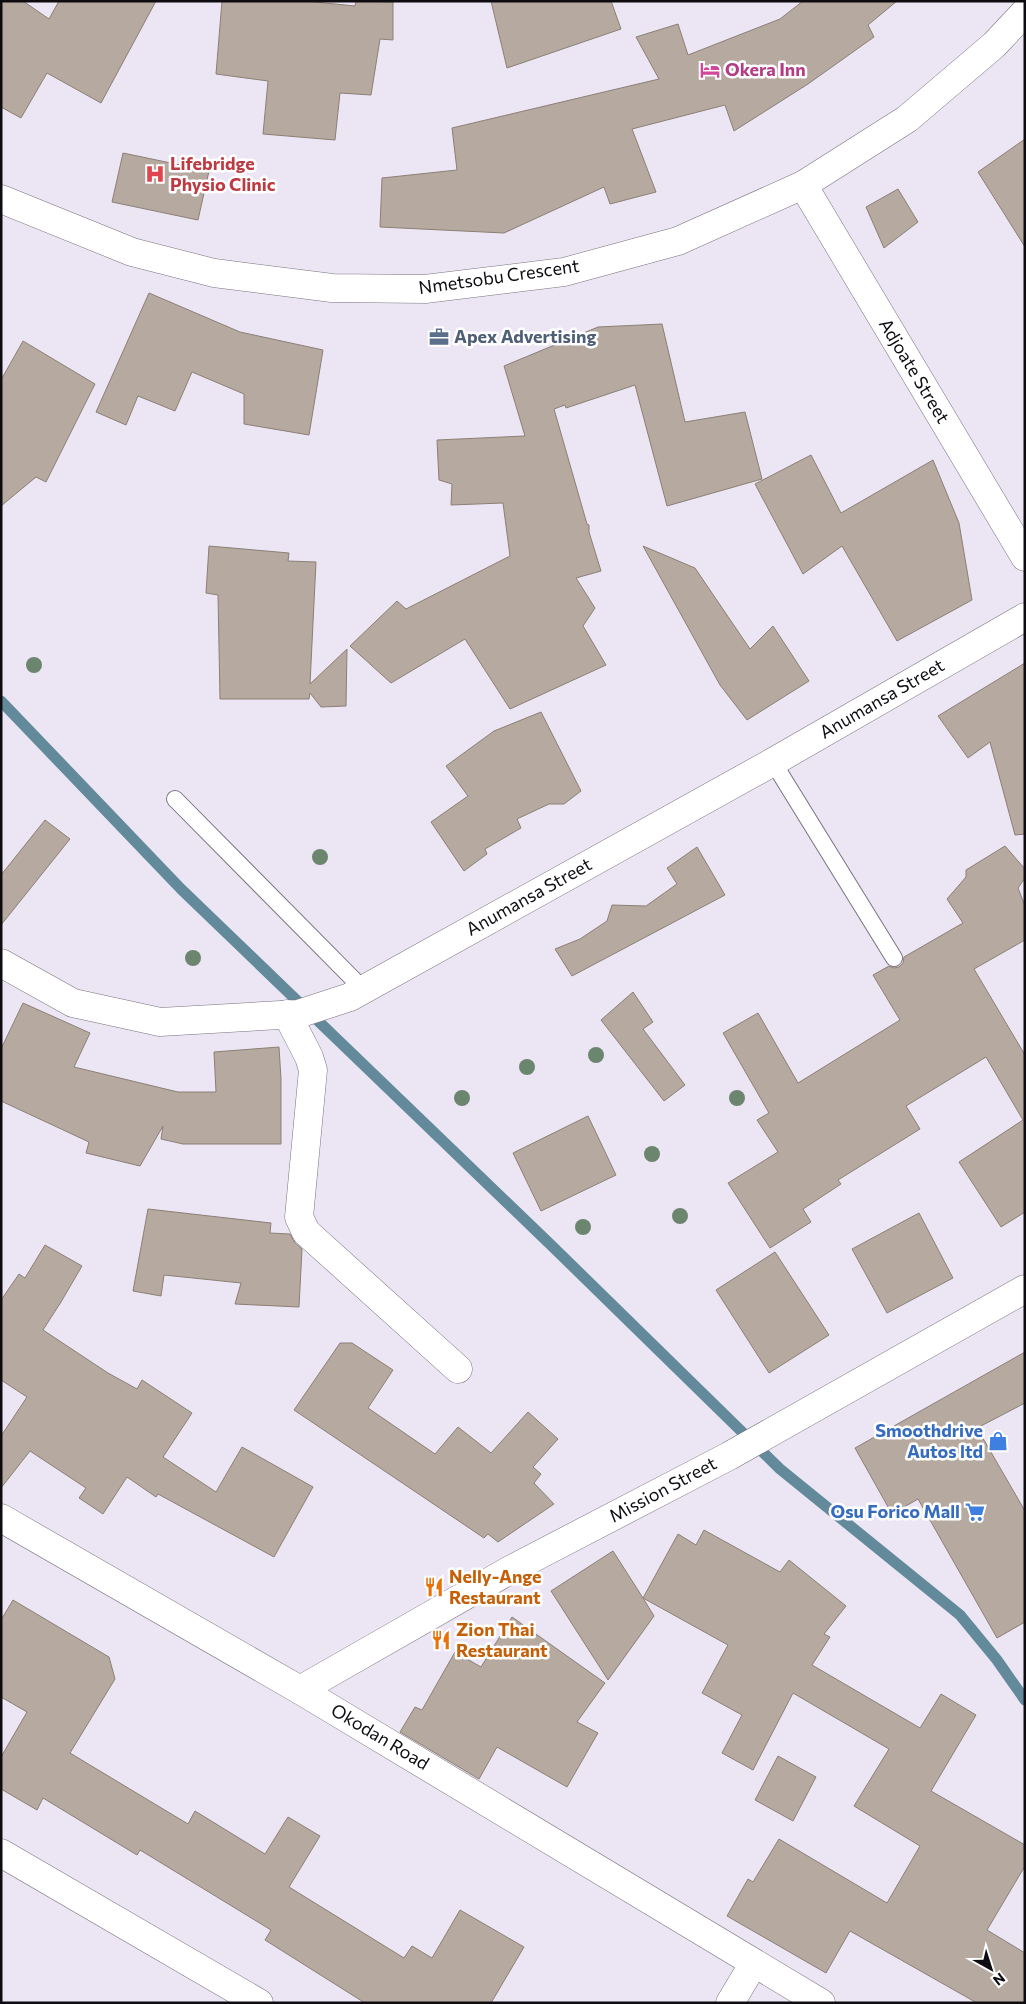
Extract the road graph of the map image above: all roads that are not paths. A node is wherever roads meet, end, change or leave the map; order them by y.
1 (1025, 12) edge
2 (803, 185) junction
3 (1, 199) edge
4 (1025, 557) edge
5 (1025, 617) edge
6 (773, 762) junction
7 (176, 799) dead end
8 (894, 958) dead end
9 (1, 962) edge
10 (356, 993) junction
11 (293, 1014) junction
12 (1025, 1289) edge
13 (458, 1369) dead end
14 (1, 1518) edge
15 (300, 1690) junction
16 (1, 1853) edge
17 (754, 1963) junction
18 (259, 2003) edge
19 (730, 2003) edge
20 (821, 2003) edge

1 - 2 street, Nmetsobu Crescent
2 - 3 street, Nmetsobu Crescent
2 - 4 street, Adjoate Street
5 - 6 street, Anumansa Street
6 - 8 lane
6 - 10 street, Anumansa Street
7 - 10 lane
9 - 11 street, Anumansa Street
10 - 11 street, Anumansa Street
11 - 13 street
12 - 15 street, Mission Street
14 - 15 street, Okodan Road
15 - 17 street, Okodan Road
16 - 18 street
17 - 19 street
17 - 20 street, Okodan Road

